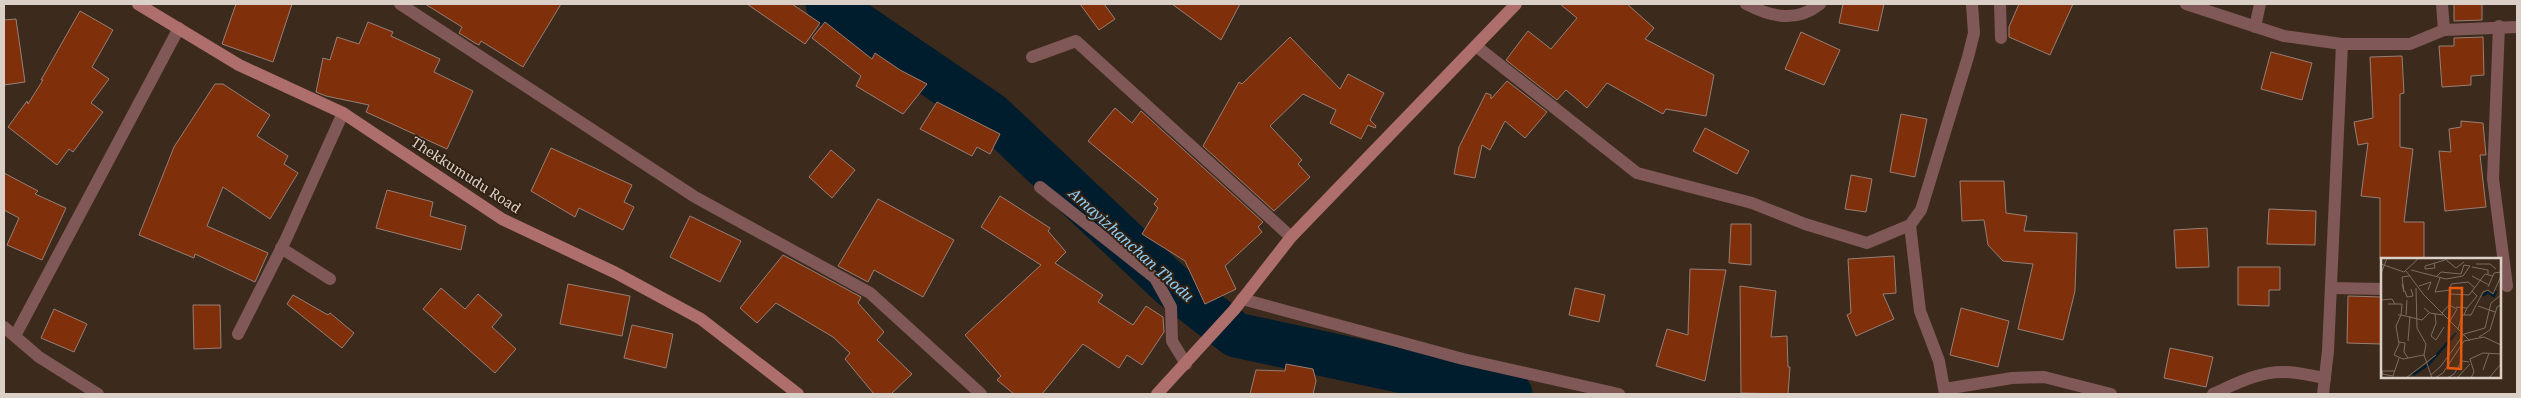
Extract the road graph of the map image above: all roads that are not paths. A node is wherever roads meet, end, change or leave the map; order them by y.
1 (138, 4) edge
2 (400, 4) edge
3 (1516, 4) edge
4 (1746, 4) edge
5 (1820, 4) edge
6 (1972, 4) edge
7 (2000, 4) edge
8 (2186, 4) edge
9 (2260, 4) edge
10 (2442, 4) edge
11 (2254, 26) junction
12 (2499, 26) junction
13 (2517, 27) edge
14 (179, 28) junction
15 (2444, 30) junction
16 (2001, 38) dead end
17 (2342, 44) junction
18 (1476, 46) junction
19 (1032, 57) dead end
20 (343, 113) junction
21 (1040, 188) dead end
22 (1910, 225) junction
23 (1291, 237) junction
24 (281, 248) junction
25 (330, 279) dead end
26 (2508, 286) edge
27 (2331, 288) junction
28 (2381, 289) edge
29 (1242, 299) junction
30 (4, 327) edge
31 (238, 334) dead end
32 (15, 336) junction
33 (1186, 364) junction
34 (2325, 378) junction
35 (1945, 391) edge
36 (98, 394) edge
37 (798, 394) edge
38 (981, 394) edge
39 (1157, 394) edge
40 (1620, 394) edge
41 (2111, 394) edge
42 (2213, 394) edge
43 (2323, 394) edge

1 - 14 main road, Thekkumudu Road
2 - 38 street
3 - 18 main road
4 - 5 street
6 - 22 street
7 - 16 street
8 - 11 street
9 - 11 street
10 - 15 street
11 - 17 street
12 - 13 street
12 - 15 street
12 - 26 street
14 - 20 main road, Thekkumudu Road
14 - 32 street
15 - 17 street
17 - 27 street
18 - 22 street
18 - 23 main road
19 - 23 street
20 - 24 street
20 - 37 main road, Thekkumudu Road
21 - 33 street
22 - 35 street
23 - 29 main road
24 - 25 street
24 - 31 street
27 - 28 street
27 - 34 street
29 - 33 main road
29 - 40 street
30 - 32 street
32 - 36 street
33 - 39 main road
34 - 42 street
34 - 43 street
35 - 41 street

